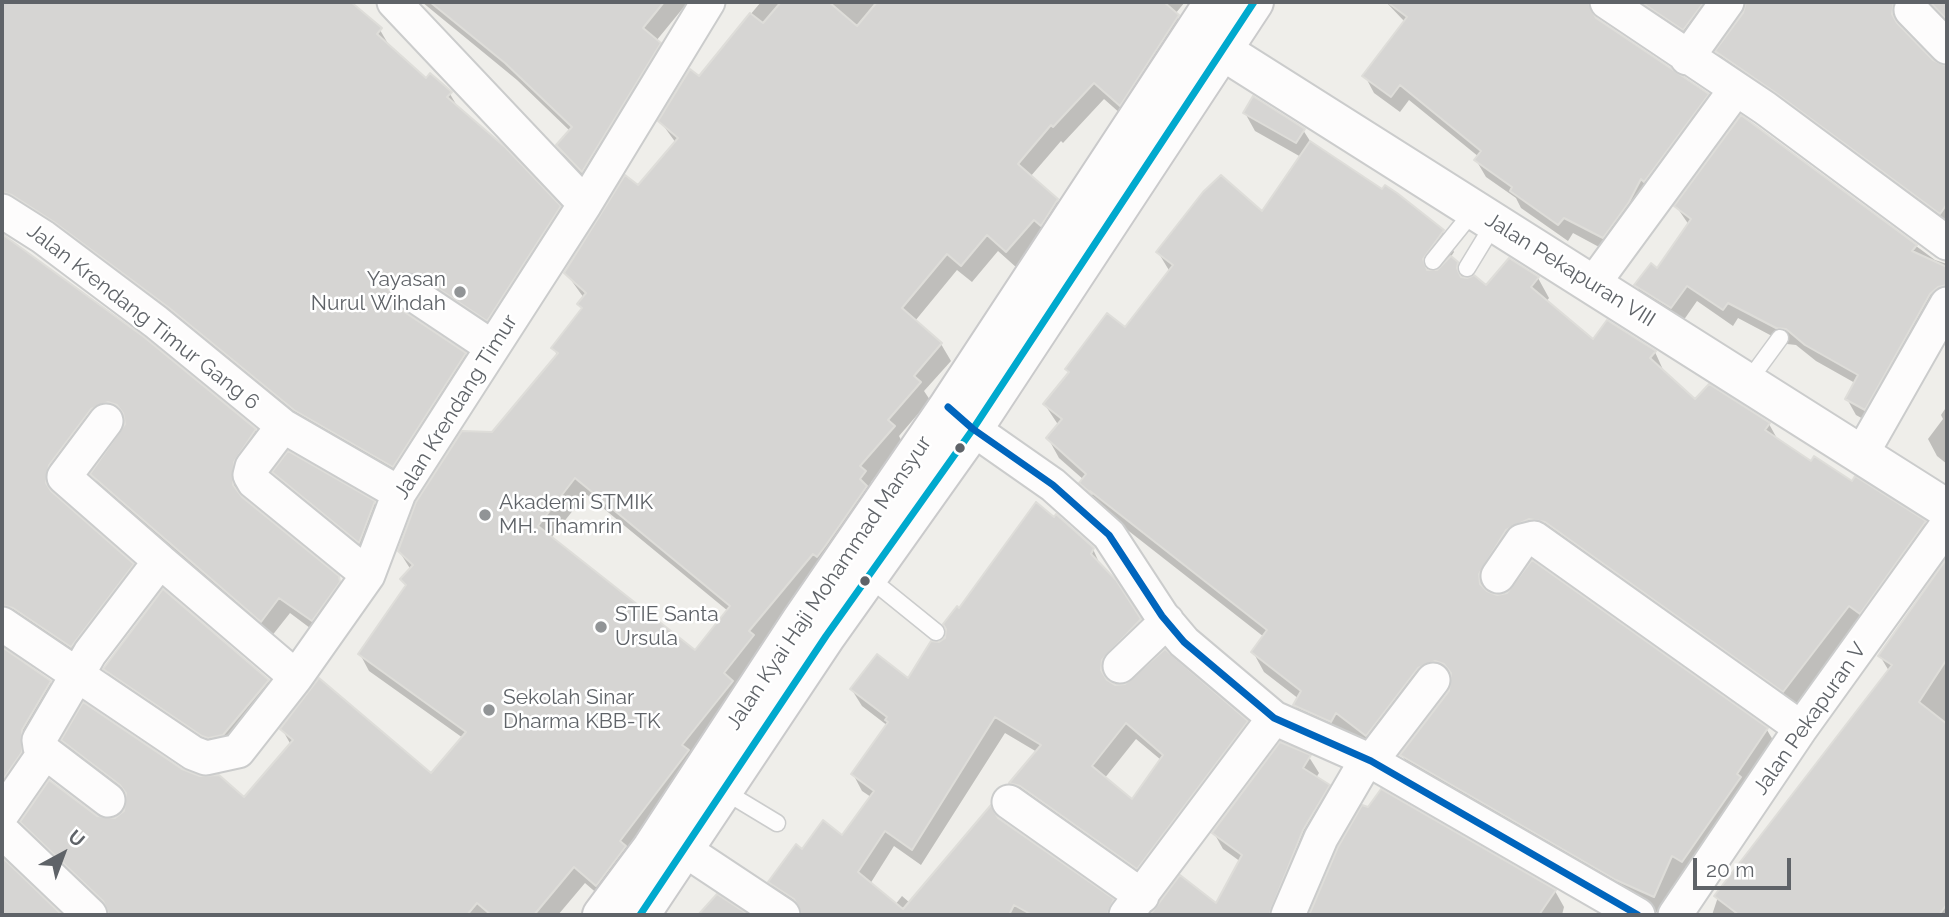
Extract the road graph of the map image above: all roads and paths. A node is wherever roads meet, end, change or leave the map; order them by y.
1 (394, 2) edge
2 (708, 2) edge
3 (1254, 2) edge
4 (1607, 2) edge
5 (1727, 2) edge
6 (1911, 10) dead end
7 (1209, 28) edge
8 (1947, 47) edge
9 (1687, 58) junction
10 (1736, 89) junction
11 (585, 204) junction
12 (2, 211) edge
13 (1485, 216) junction
14 (1944, 235) edge
15 (1433, 261) dead end
16 (1467, 268) dead end
17 (1593, 284) junction
18 (408, 291) dead end
19 (1947, 304) edge
20 (1780, 338) dead end
21 (492, 347) junction
22 (1747, 383) junction
23 (961, 418) junction
24 (106, 421) dead end
25 (283, 426) junction
26 (1861, 455) junction
27 (912, 489) junction
28 (399, 493) junction
29 (1947, 509) edge
30 (1947, 525) edge
31 (160, 561) junction
32 (368, 575) junction
33 (868, 576) junction
34 (1498, 576) dead end
35 (1167, 621) junction
36 (2, 624) edge
37 (936, 632) dead end
38 (1120, 666) dead end
39 (78, 677) junction
40 (296, 677) junction
41 (1433, 680) dead end
42 (1274, 718) junction
43 (1801, 728) junction
44 (45, 752) junction
45 (1369, 760) junction
46 (724, 791) junction
47 (108, 800) dead end
48 (1009, 802) dead end
49 (2, 814) edge
50 (777, 823) dead end
51 (2, 831) edge
52 (685, 850) junction
53 (1134, 906) edge
54 (1679, 914) edge
55 (90, 915) edge
56 (602, 915) edge
57 (640, 915) edge
58 (783, 915) edge
59 (1288, 915) edge
60 (1638, 915) edge

1 - 11 street
2 - 11 street, Jalan Krendang Timur
3 - 7 main road, Jalan Kyai Haji Mohammad Mansyur
4 - 9 street
5 - 9 street
6 - 8 street
7 - 13 main road, Jalan Pekapuran VIII
7 - 23 main road, Jalan Kyai Haji Mohammad Mansyur
9 - 10 street
10 - 14 street
10 - 17 street
11 - 21 street, Jalan Krendang Timur
12 - 25 street, Jalan Krendang Timur Gang 6
13 - 15 lane
13 - 16 lane
13 - 17 main road, Jalan Pekapuran VIII
17 - 22 main road, Jalan Pekapuran VIII
18 - 21 street
19 - 26 street
20 - 22 lane
21 - 28 street, Jalan Krendang Timur
22 - 26 main road, Jalan Pekapuran VIII
23 - 27 main road, Jalan Kyai Haji Mohammad Mansyur
23 - 35 street
24 - 31 street
25 - 28 street, Jalan Krendang Timur Gang 6
25 - 32 street
26 - 29 main road, Jalan Pekapuran VIII
27 - 33 main road, Jalan Kyai Haji Mohammad Mansyur
27 - 56 main road, Jalan Kyai Haji Mohammad Mansyur
28 - 32 street, Jalan Krendang Timur
30 - 43 street, Jalan Pekapuran V
31 - 39 street
31 - 40 street
32 - 40 street, Jalan Krendang Timur
33 - 37 lane
33 - 46 main road, Jalan Kyai Haji Mohammad Mansyur
34 - 43 street
35 - 38 street
35 - 42 street
36 - 39 street, Jalan Krendang Timur
39 - 40 street, Jalan Krendang Timur
39 - 44 street
41 - 45 street
42 - 45 street
42 - 53 street
43 - 54 street, Jalan Pekapuran V
44 - 47 street
44 - 49 street
45 - 59 street
45 - 60 street
46 - 50 lane
46 - 52 main road, Jalan Kyai Haji Mohammad Mansyur
48 - 53 street
51 - 55 street
52 - 57 main road, Jalan Kyai Haji Mohammad Mansyur
52 - 58 street

